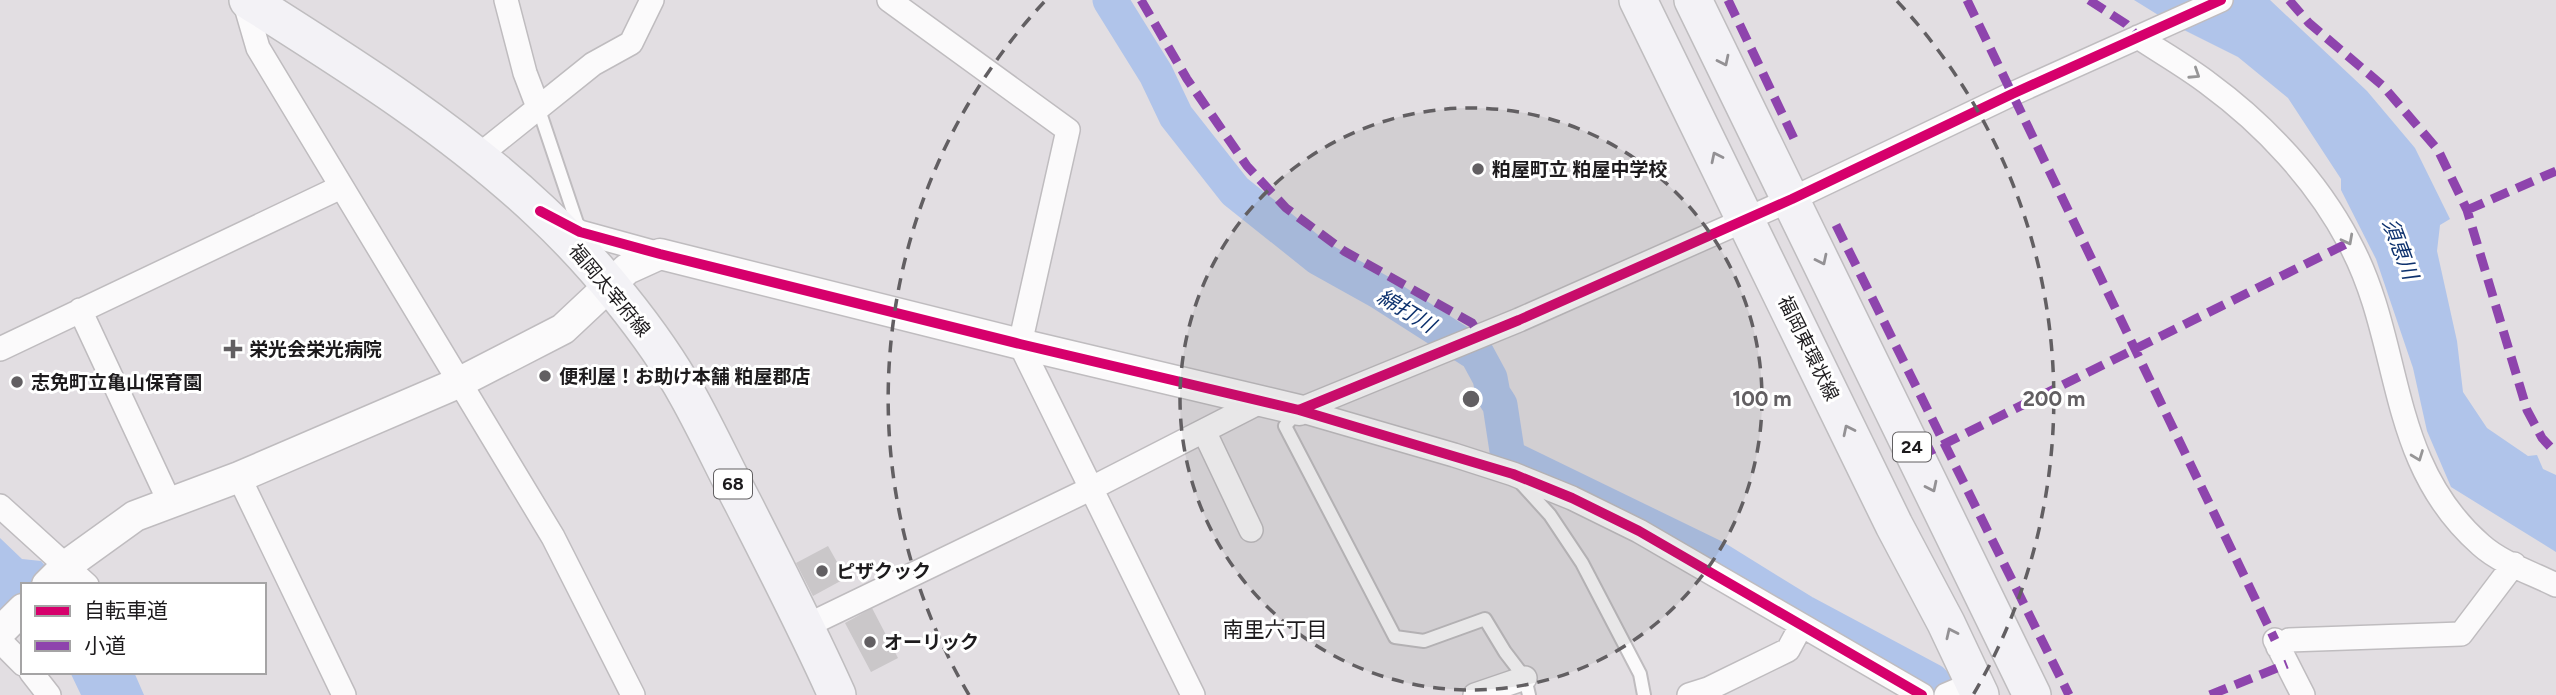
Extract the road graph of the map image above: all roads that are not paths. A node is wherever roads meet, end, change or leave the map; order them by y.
1 (246, 0) edge
2 (506, 0) edge
3 (652, 0) edge
4 (889, 0) edge
5 (1638, 0) edge
6 (1693, 0) edge
7 (2221, 0) edge
8 (2142, 35) junction
9 (538, 107) junction
10 (477, 157) junction
11 (341, 187) junction
12 (1792, 199) junction
13 (540, 211) junction
14 (1746, 218) junction
15 (580, 232) junction
16 (660, 254) junction
17 (609, 284) junction
18 (80, 310) junction
19 (1020, 344) junction
20 (0, 349) edge
21 (458, 383) junction
22 (1262, 401) junction
23 (1299, 410) junction
24 (1204, 431) junction
25 (1513, 474) junction
26 (239, 477) junction
27 (1093, 488) junction
28 (170, 503) junction
29 (0, 506) edge
30 (1251, 530) dead end
31 (2514, 564) junction
32 (67, 578) edge
33 (2556, 585) edge
34 (806, 626) junction
35 (1801, 626) junction
36 (8, 627) edge
37 (21, 659) edge
38 (33, 674) edge
39 (1527, 686) edge
40 (1964, 691) edge
41 (49, 695) edge
42 (344, 695) edge
43 (633, 695) edge
44 (837, 695) edge
45 (1193, 695) edge
46 (1475, 695) edge
47 (1644, 695) edge
48 (1689, 695) edge
49 (1922, 695) edge
50 (2032, 695) edge
51 (2303, 695) edge

1 - 10 main road, 福岡太宰府線 / 68
1 - 11 street
2 - 9 street
3 - 9 street
4 - 19 street
14 -> 5 main road, 福岡東環状線 / 24
6 -> 12 main road, 24
7 - 8 street
8 - 12 street
8 -> 31 street
9 - 10 street
9 - 15 lane
10 - 13 main road, 福岡太宰府線 / 68
11 - 18 street
11 - 21 street
12 - 14 street
12 -> 50 main road, 24
13 - 15 street
13 - 17 main road, 福岡太宰府線 / 68
14 - 23 street
40 -> 14 main road, 福岡東環状線 / 24
15 - 16 street
16 - 17 street
16 - 19 street
17 - 21 street
17 - 34 main road, 福岡太宰府線 / 68
18 - 20 street
18 - 28 street
19 - 22 street
19 - 27 street
21 - 26 street
21 - 43 street
22 - 23 street
22 - 24 street
23 - 25 street
23 - 39 lane
24 - 27 street
24 - 30 street
25 - 35 street
25 - 47 lane
26 - 28 street
26 - 42 street
27 - 34 street
27 - 45 street
28 - 32 street
29 - 32 street
31 - 33 street
31 - 51 street
34 - 44 main road, 福岡太宰府線 / 68
35 - 48 street
35 - 49 street
36 - 37 street
38 - 41 street
39 - 46 street

